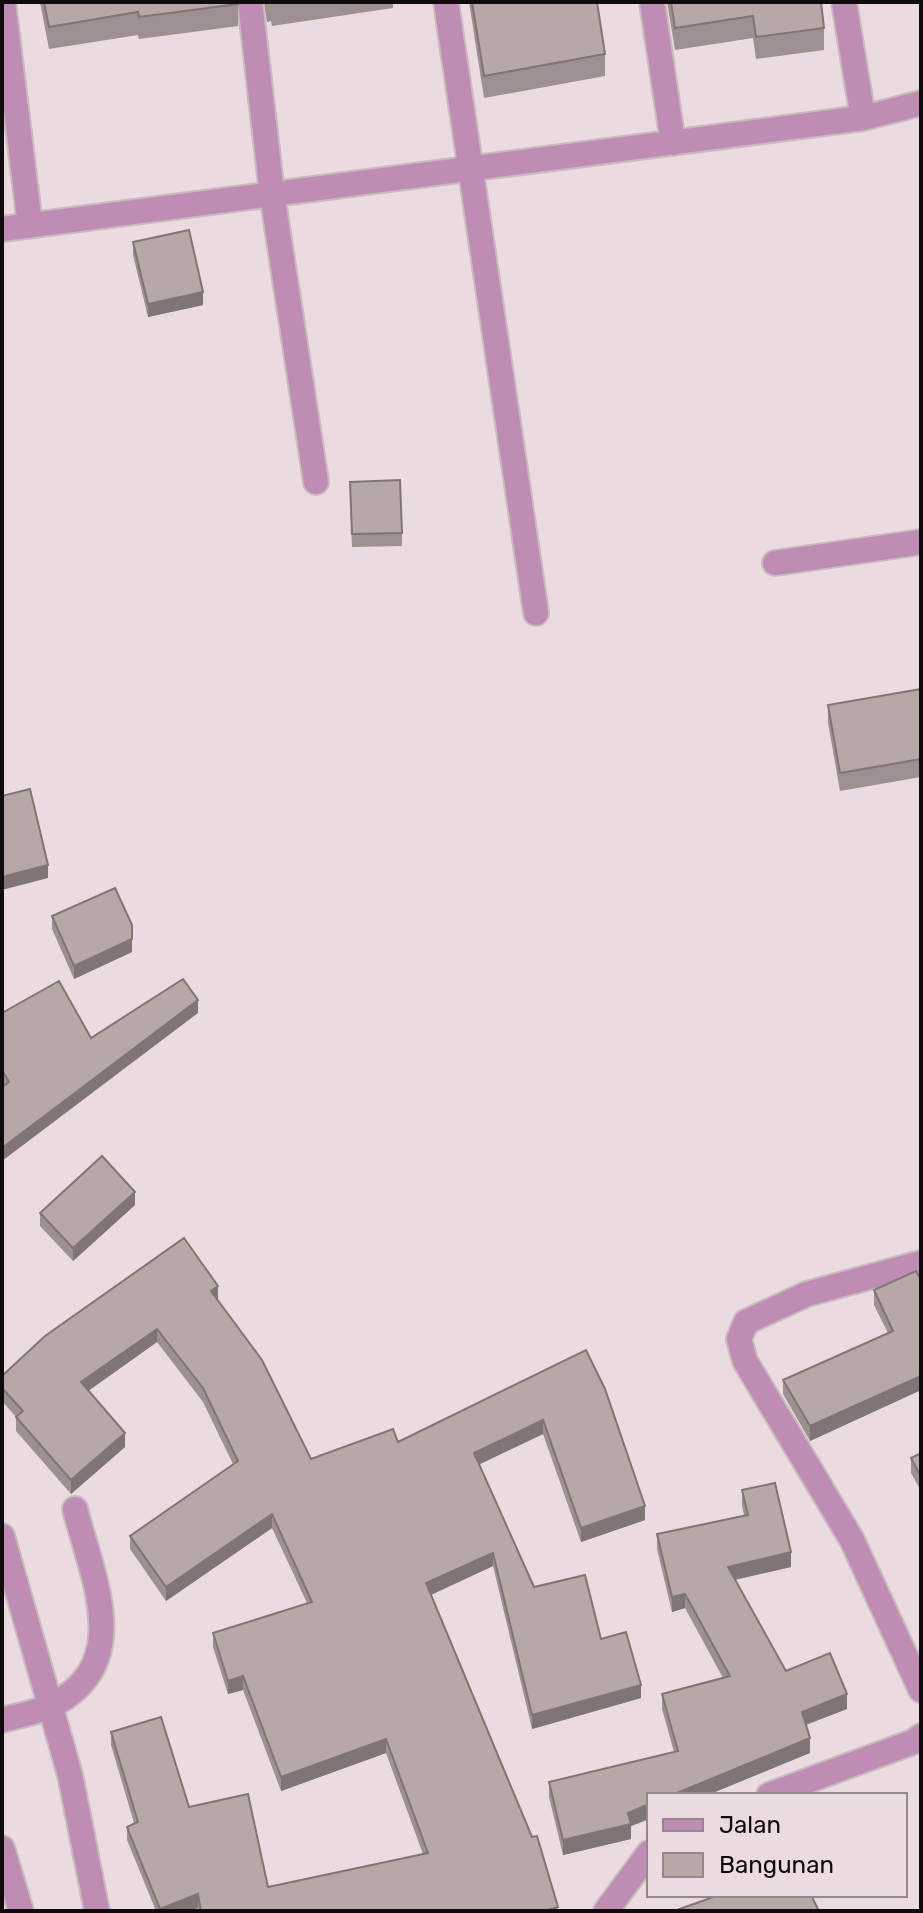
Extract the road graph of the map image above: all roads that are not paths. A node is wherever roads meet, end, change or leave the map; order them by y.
1 (3, 2) edge
2 (250, 2) edge
3 (446, 2) edge
4 (652, 2) edge
5 (844, 2) edge
6 (921, 103) edge
7 (863, 118) junction
8 (673, 143) junction
9 (470, 169) junction
10 (272, 194) junction
11 (30, 225) junction
12 (2, 229) edge
13 (316, 482) dead end
14 (921, 542) edge
15 (775, 563) dead end
16 (536, 613) dead end
17 (921, 1263) edge
18 (75, 1509) dead end
19 (2, 1536) edge
20 (921, 1690) edge
21 (50, 1706) junction
22 (2, 1720) edge
23 (921, 1736) edge
24 (774, 1793) edge
25 (2, 1848) edge
26 (647, 1856) edge
27 (21, 1911) edge
28 (97, 1911) edge
29 (606, 1911) edge

1 - 11 street
2 - 10 street
3 - 9 street
4 - 8 street
5 - 7 street
6 - 7 street
7 - 8 street
8 - 9 street
9 - 10 street
9 - 16 street
10 - 11 street
10 - 13 street
11 - 12 street
14 - 15 street
17 - 20 street
18 - 21 street
19 - 21 street
21 - 22 street
21 - 28 street
23 - 24 street
25 - 27 street
26 - 29 street

